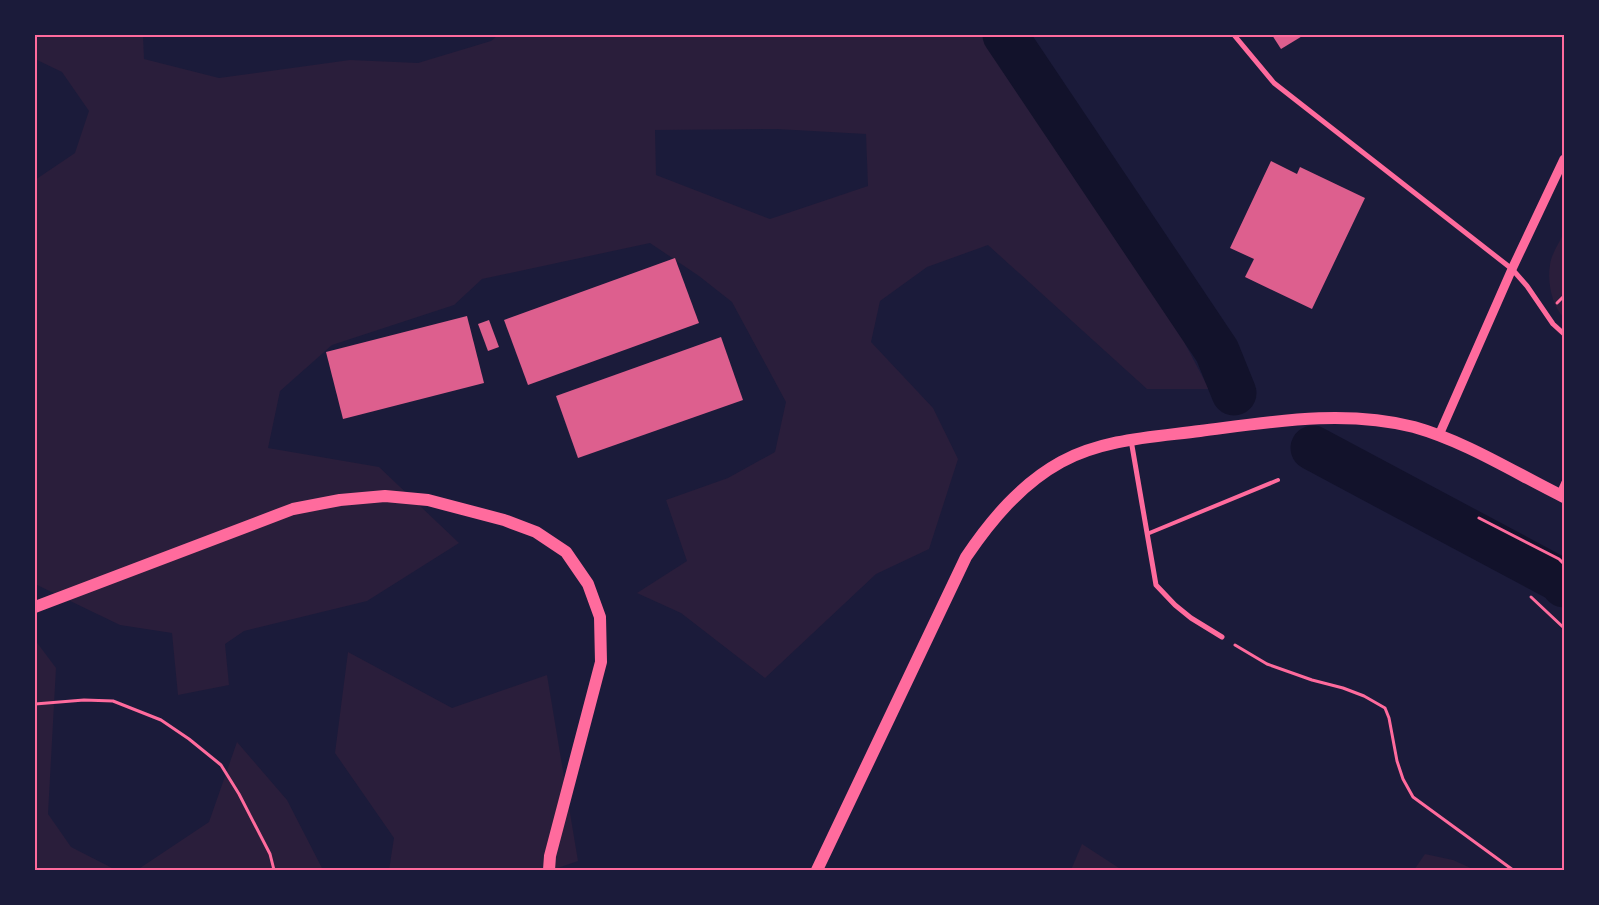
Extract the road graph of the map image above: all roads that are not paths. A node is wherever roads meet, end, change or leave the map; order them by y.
1 (1234, 35) edge
2 (1564, 159) edge
3 (1512, 269) junction
4 (1564, 334) edge
5 (1439, 435) junction
6 (1131, 439) junction
7 (1278, 480) dead end
8 (1564, 482) edge
9 (1561, 496) edge
10 (1147, 534) junction
11 (35, 607) edge
12 (1222, 638) road end
13 (549, 870) edge
14 (818, 870) edge

1 - 3 street
2 - 3 street
3 - 4 street
3 - 5 street
5 - 6 main road
5 - 9 main road
6 - 10 street
6 - 14 main road
7 - 10 lane
8 - 9 street
10 - 12 street
11 - 13 main road

